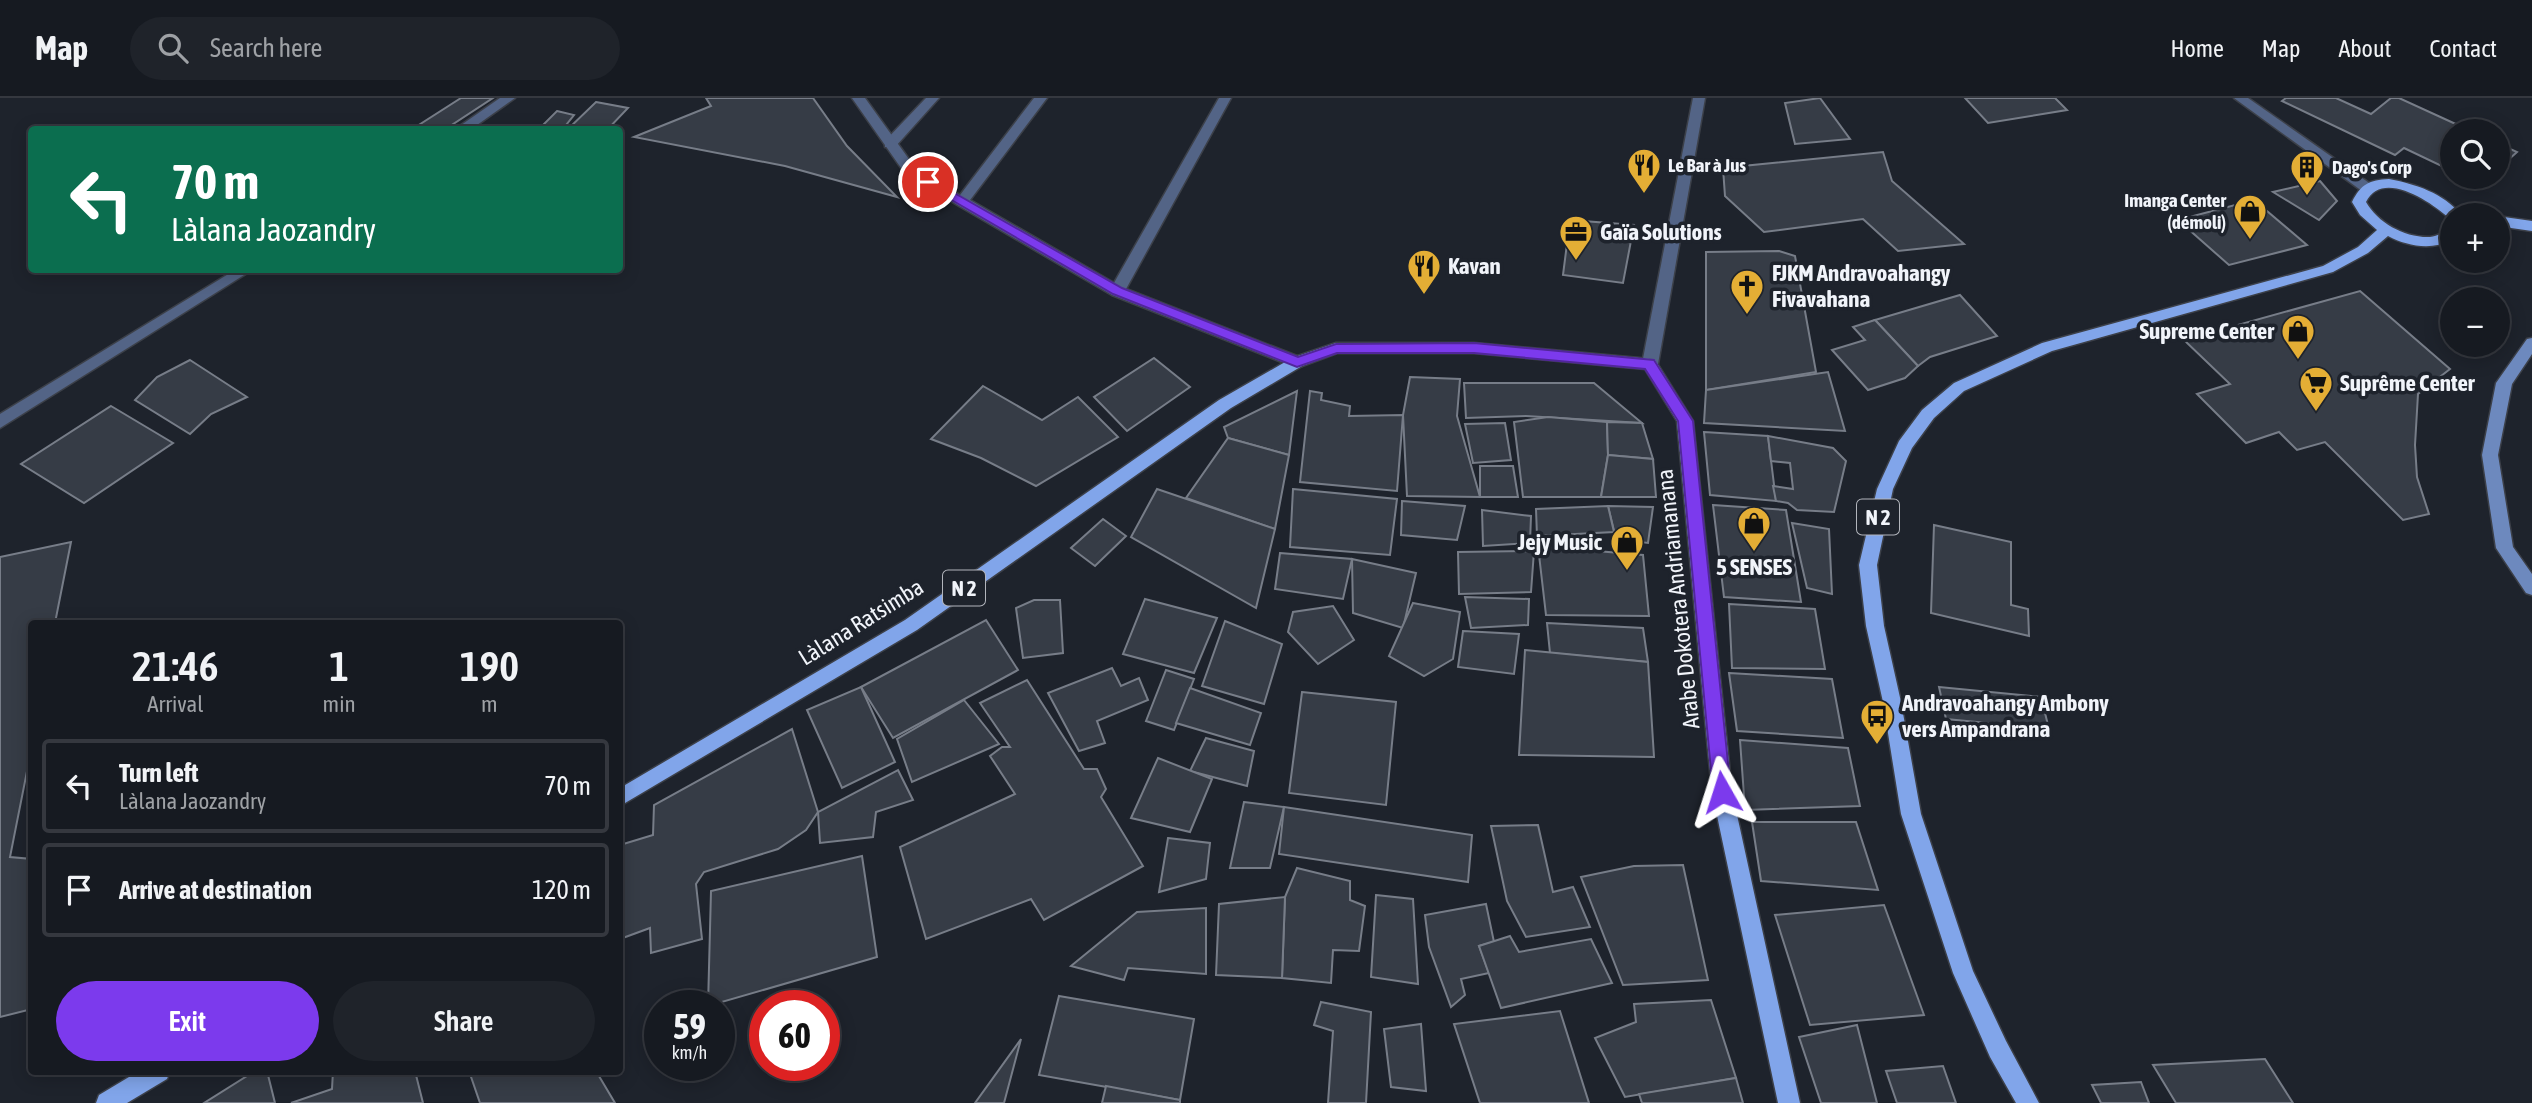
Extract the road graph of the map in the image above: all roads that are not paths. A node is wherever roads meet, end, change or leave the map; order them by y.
1 (509, 98) edge
2 (858, 98) edge
3 (933, 98) edge
4 (1041, 98) edge
5 (1225, 98) edge
6 (1699, 98) edge
7 (2241, 98) edge
8 (466, 126) edge
9 (890, 144) junction
10 (2367, 188) junction
11 (962, 202) junction
12 (2441, 203) edge
13 (2510, 223) edge
14 (2532, 226) edge
15 (2386, 230) junction
16 (2440, 239) edge
17 (240, 273) edge
18 (1118, 291) junction
19 (2532, 343) edge
20 (1297, 362) junction
21 (1650, 364) junction
22 (0, 422) edge
23 (2532, 588) edge
24 (623, 796) edge
25 (154, 1075) edge
26 (129, 1096) edge
27 (107, 1103) edge
28 (1789, 1103) edge
29 (2028, 1103) edge

1 - 8 street
2 - 9 street
3 - 9 street
4 - 11 street
5 - 18 street
6 - 21 street
7 - 10 street
9 - 11 street
10 - 12 main road
10 - 15 main road
11 - 18 street
13 - 14 main road
15 - 16 main road
15 - 29 main road, N 2
17 - 22 street
18 - 20 street
19 - 23 main road
20 - 21 main road, N 2
20 - 24 main road, Làlana Ratsimba / N 2
21 - 28 main road, Arabe Dokotera Andriamanana
25 - 26 main road
26 - 27 main road

